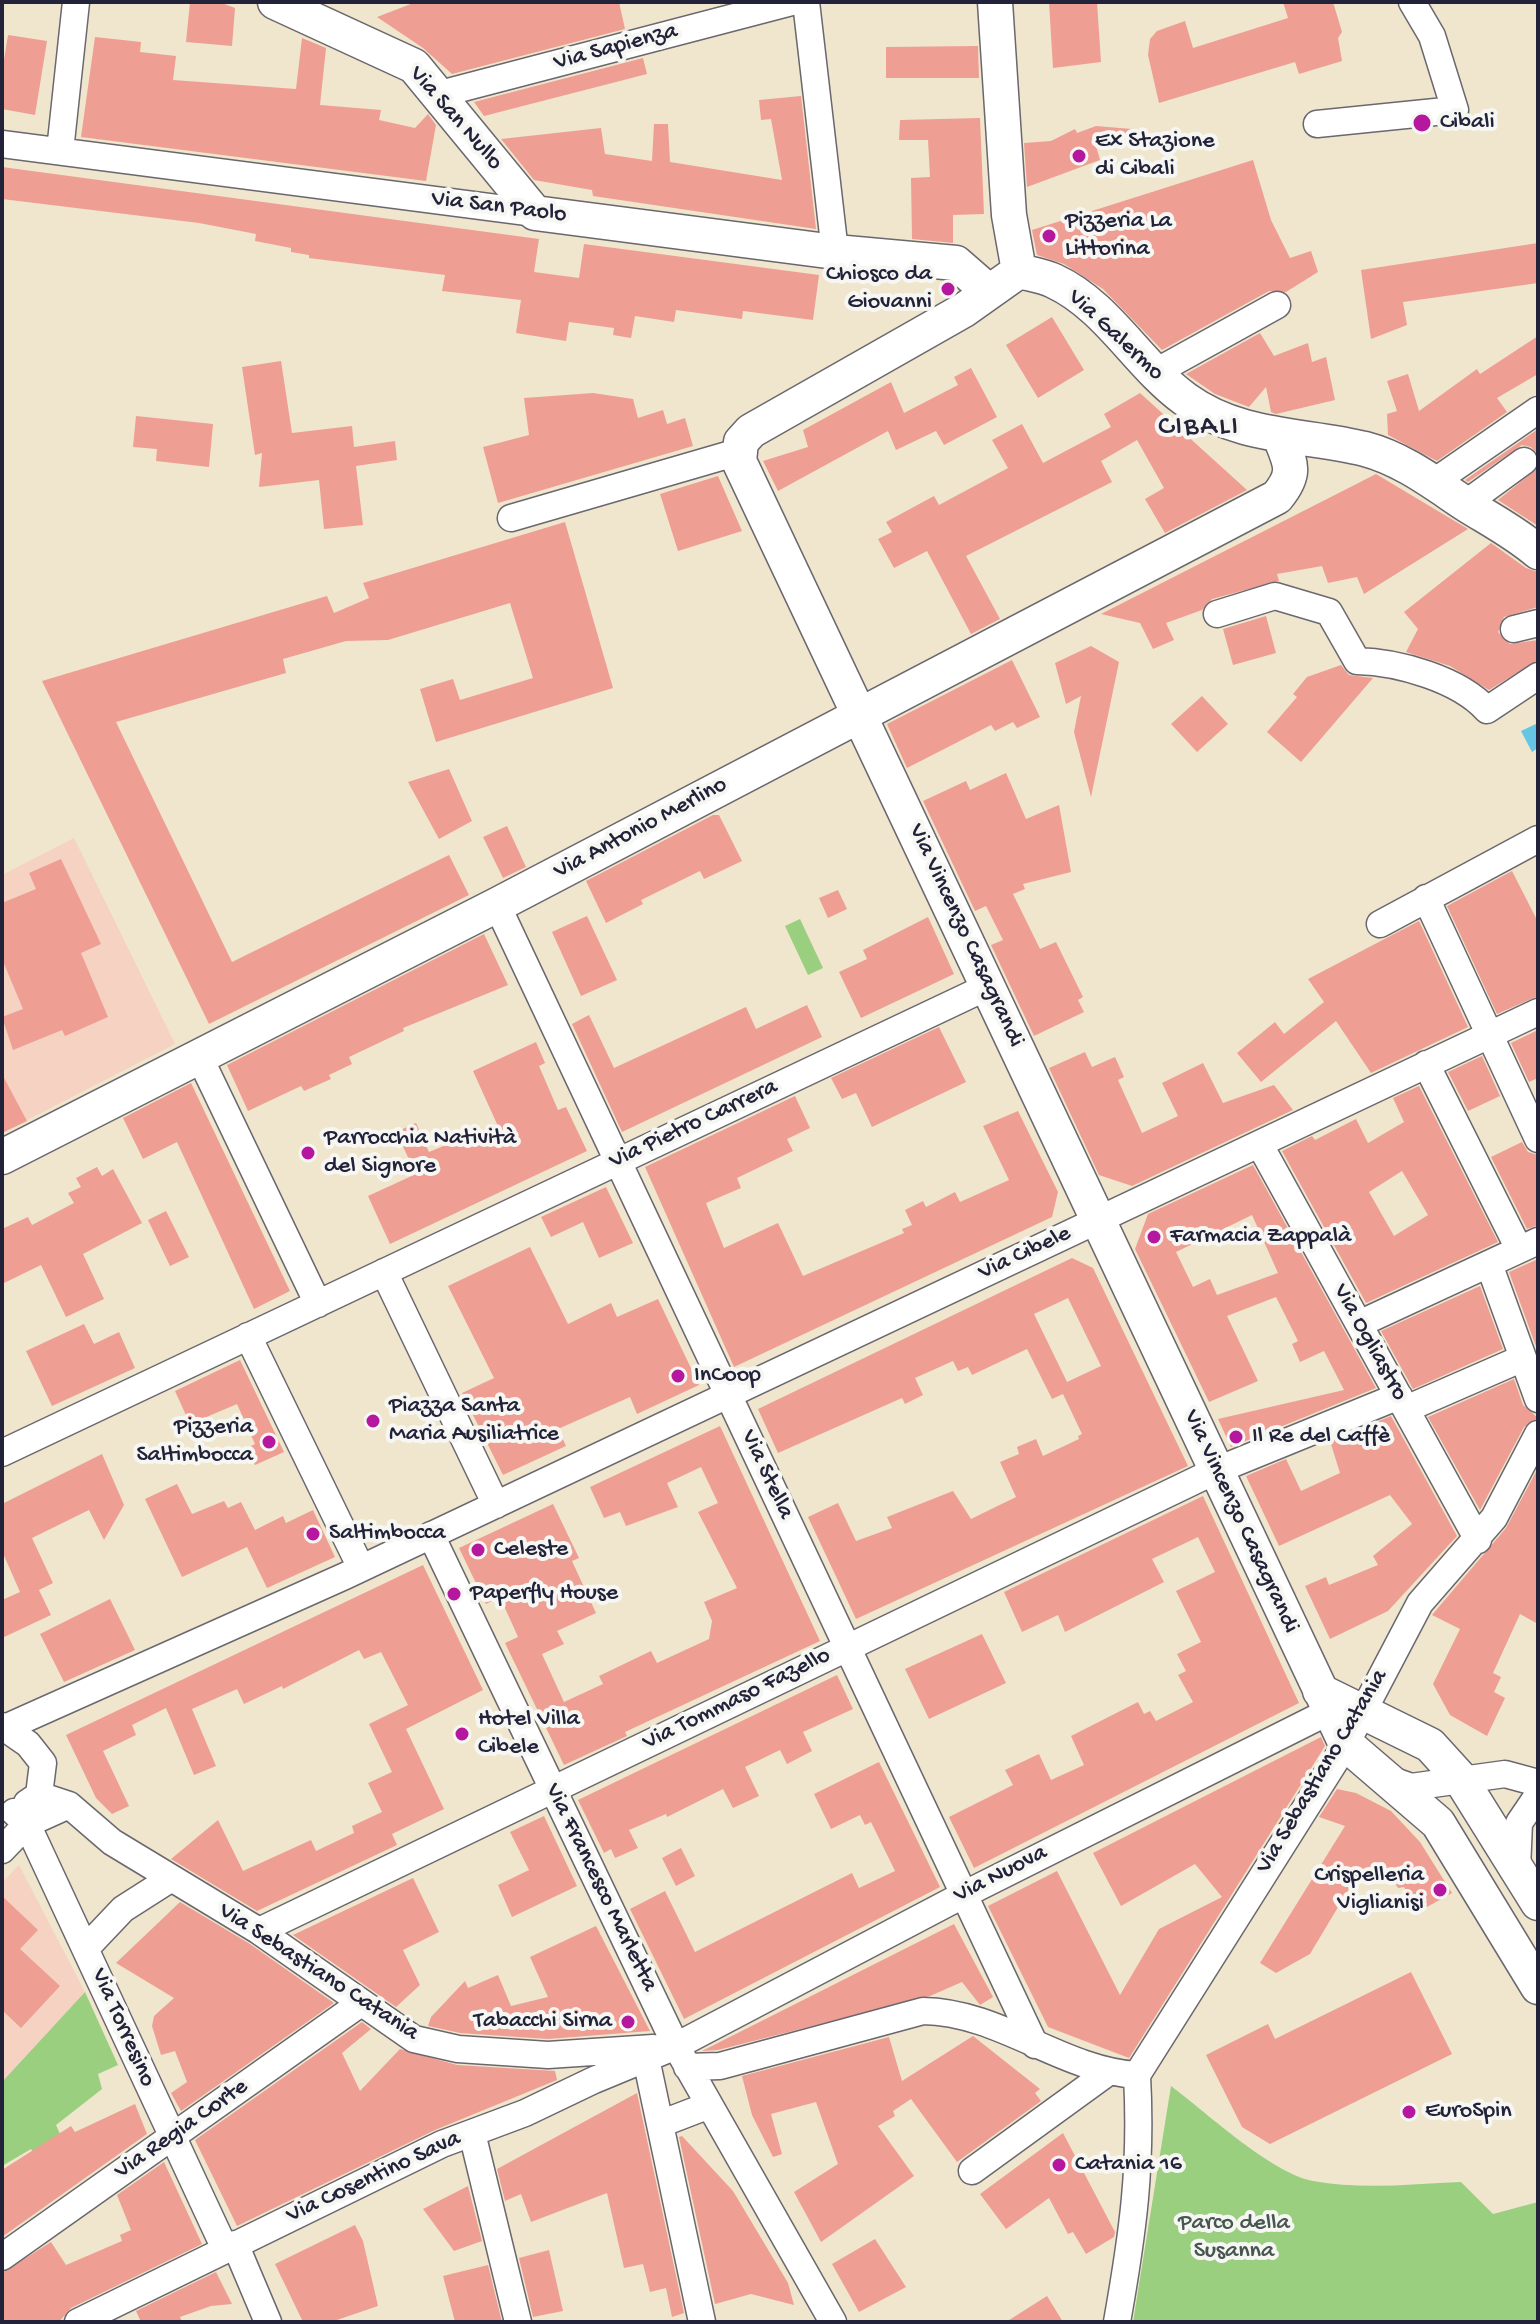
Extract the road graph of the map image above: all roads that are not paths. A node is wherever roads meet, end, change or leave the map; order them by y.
1 (76, 2) edge
2 (275, 2) edge
3 (792, 2) edge
4 (806, 2) edge
5 (995, 2) edge
6 (1412, 2) edge
7 (440, 94) junction
8 (1317, 124) dead end
9 (2, 144) edge
10 (60, 151) junction
11 (535, 213) junction
12 (835, 252) junction
13 (1019, 271) junction
14 (987, 290) junction
15 (1277, 305) dead end
16 (1154, 373) junction
17 (1538, 410) edge
18 (1280, 437) junction
19 (738, 452) junction
20 (1524, 461) dead end
21 (1434, 482) junction
22 (1465, 504) junction
23 (511, 518) dead end
24 (1538, 552) edge
25 (1217, 614) dead end
26 (1538, 676) edge
27 (861, 713) junction
28 (1538, 839) edge
29 (1426, 898) junction
30 (497, 905) junction
31 (1380, 924) dead end
32 (989, 986) junction
33 (1538, 1012) edge
34 (1490, 1034) junction
35 (199, 1056) junction
36 (1426, 1064) junction
37 (1538, 1139) edge
38 (1260, 1145) junction
39 (2, 1157) edge
40 (619, 1161) junction
41 (1096, 1220) junction
42 (1528, 1245) edge
43 (1489, 1264) junction
44 (392, 1268) junction
45 (312, 1293) junction
46 (1359, 1324) junction
47 (240, 1340) junction
48 (1523, 1358) junction
49 (728, 1395) junction
50 (1538, 1399) edge
51 (1402, 1403) junction
52 (1538, 1434) edge
53 (2, 1453) edge
54 (1215, 1471) junction
55 (504, 1501) junction
56 (1478, 1540) junction
57 (436, 1546) junction
58 (361, 1568) junction
59 (846, 1648) junction
60 (1325, 1701) junction
61 (1364, 1712) junction
62 (3, 1727) edge
63 (1346, 1744) junction
64 (1379, 1776) junction
65 (1460, 1778) junction
66 (1538, 1783) edge
67 (552, 1790) junction
68 (39, 1795) junction
69 (1538, 1795) edge
70 (69, 1805) junction
71 (14, 1816) edge
72 (4, 1845) edge
73 (1517, 1869) junction
74 (170, 1879) junction
75 (965, 1894) junction
76 (1538, 1903) edge
77 (259, 1931) junction
78 (86, 1948) junction
79 (1538, 1987) edge
80 (361, 2003) junction
81 (1035, 2045) junction
82 (646, 2055) junction
83 (681, 2057) junction
84 (1107, 2073) junction
85 (1137, 2075) junction
86 (707, 2106) junction
87 (660, 2124) junction
88 (472, 2133) junction
89 (171, 2137) junction
90 (972, 2171) dead end
91 (230, 2246) junction
92 (2, 2257) edge
93 (78, 2322) edge
94 (268, 2322) edge
95 (518, 2322) edge
96 (702, 2322) edge
97 (833, 2322) edge
98 (1117, 2322) edge

1 - 10 street
2 - 7 main road, Via San Nullo
3 - 7 street, Via Sapienza
4 - 12 street
5 - 13 main road
6 - 8 street
7 - 11 main road, Via San Nullo
9 - 10 street, Via San Paolo
10 - 11 street, Via San Paolo
11 - 12 main road, Via San Paolo
12 - 14 main road, Via San Paolo
13 - 14 main road
13 - 16 main road, Via Galermo
14 - 19 main road
15 - 16 street
16 - 18 main road, Via Galermo
17 - 21 street
18 - 21 main road, Via Galermo
18 - 27 main road, Via Antonio Merlino
19 - 23 street
19 - 27 main road, Via Vincenzo Casagrandi
20 - 22 street
21 - 22 main road, Via Galermo
22 - 24 main road, Via Galermo
25 - 26 street
27 - 30 main road, Via Antonio Merlino
27 - 32 main road, Via Vincenzo Casagrandi
28 - 29 street
29 - 31 street
29 - 34 street
30 - 35 main road, Via Antonio Merlino
30 - 40 street, Via Stella
32 - 40 street, Via Pietro Carrera
32 - 41 main road, Via Vincenzo Casagrandi
33 - 34 street, Via Cibele
34 - 36 street, Via Cibele
34 - 37 street
35 - 39 main road, Via Antonio Merlino
35 - 45 street
36 - 38 street, Via Cibele
36 - 42 street
38 - 41 street, Via Cibele
38 - 46 street, Via Ogliastro
40 - 44 street, Via Pietro Carrera
40 - 49 street, Via Stella
41 - 49 street, Via Cibele
41 - 54 main road, Via Vincenzo Casagrandi
42 - 43 street
43 - 46 street
43 - 48 street
44 - 45 street, Via Pietro Carrera
44 - 55 street
45 - 47 street, Via Pietro Carrera
46 - 51 street, Via Ogliastro
47 - 53 street
47 - 58 street
48 - 50 street
48 - 51 street, Via Tommaso Fazello
49 - 55 street, Via Cibele
49 - 59 street, Via Stella
51 - 54 street, Via Tommaso Fazello
51 - 56 street, Via Ogliastro
52 - 56 street, Via Sebastiano Catania
54 - 59 street, Via Tommaso Fazello
54 - 60 main road, Via Vincenzo Casagrandi
55 - 57 street, Via Cibele
56 - 61 street, Via Sebastiano Catania
57 - 58 street, Via Cibele
57 - 67 street, Via Francesco Marletta
58 - 62 street, Via Cibele
59 - 67 street, Via Tommaso Fazello
59 - 75 street, Via Stella
60 - 61 main road
60 - 63 main road, Via Vincenzo Casagrandi
60 - 75 street, Via Nuova
61 - 63 street, Via Sebastiano Catania
61 - 65 main road
62 - 68 street
63 - 64 main road
63 - 85 street, Via Sebastiano Catania
64 - 65 street
64 - 79 main road
65 - 66 street
65 - 73 main road
67 - 77 street, Via Tommaso Fazello
67 - 83 street, Via Francesco Marletta
68 - 70 street, Via Sebastiano Catania
68 - 71 street
69 - 73 street
70 - 71 street
70 - 74 street, Via Sebastiano Catania
71 - 72 street
71 - 78 street, Via Torresino
73 - 76 main road
74 - 77 street, Via Sebastiano Catania
74 - 78 street
75 - 81 street, Via Stella
75 - 83 street, Via Nuova
77 - 80 street, Via Sebastiano Catania
78 - 89 street, Via Torresino
80 - 82 street, Via Sebastiano Catania
80 - 89 street, Via Regia Corte
81 - 83 street
81 - 84 street
82 - 83 street, Via Cosentino Sava
82 - 87 street
82 - 88 street, Via Cosentino Sava
83 - 86 street, Via Francesco Marletta
84 - 85 street
84 - 90 street
85 - 98 street
86 - 87 street
86 - 97 street, Via Francesco Marletta
87 - 96 street
88 - 91 street, Via Cosentino Sava
88 - 95 street
89 - 91 street, Via Torresino
89 - 92 street, Via Regia Corte
91 - 93 street, Via Cosentino Sava
91 - 94 street, Via Torresino

